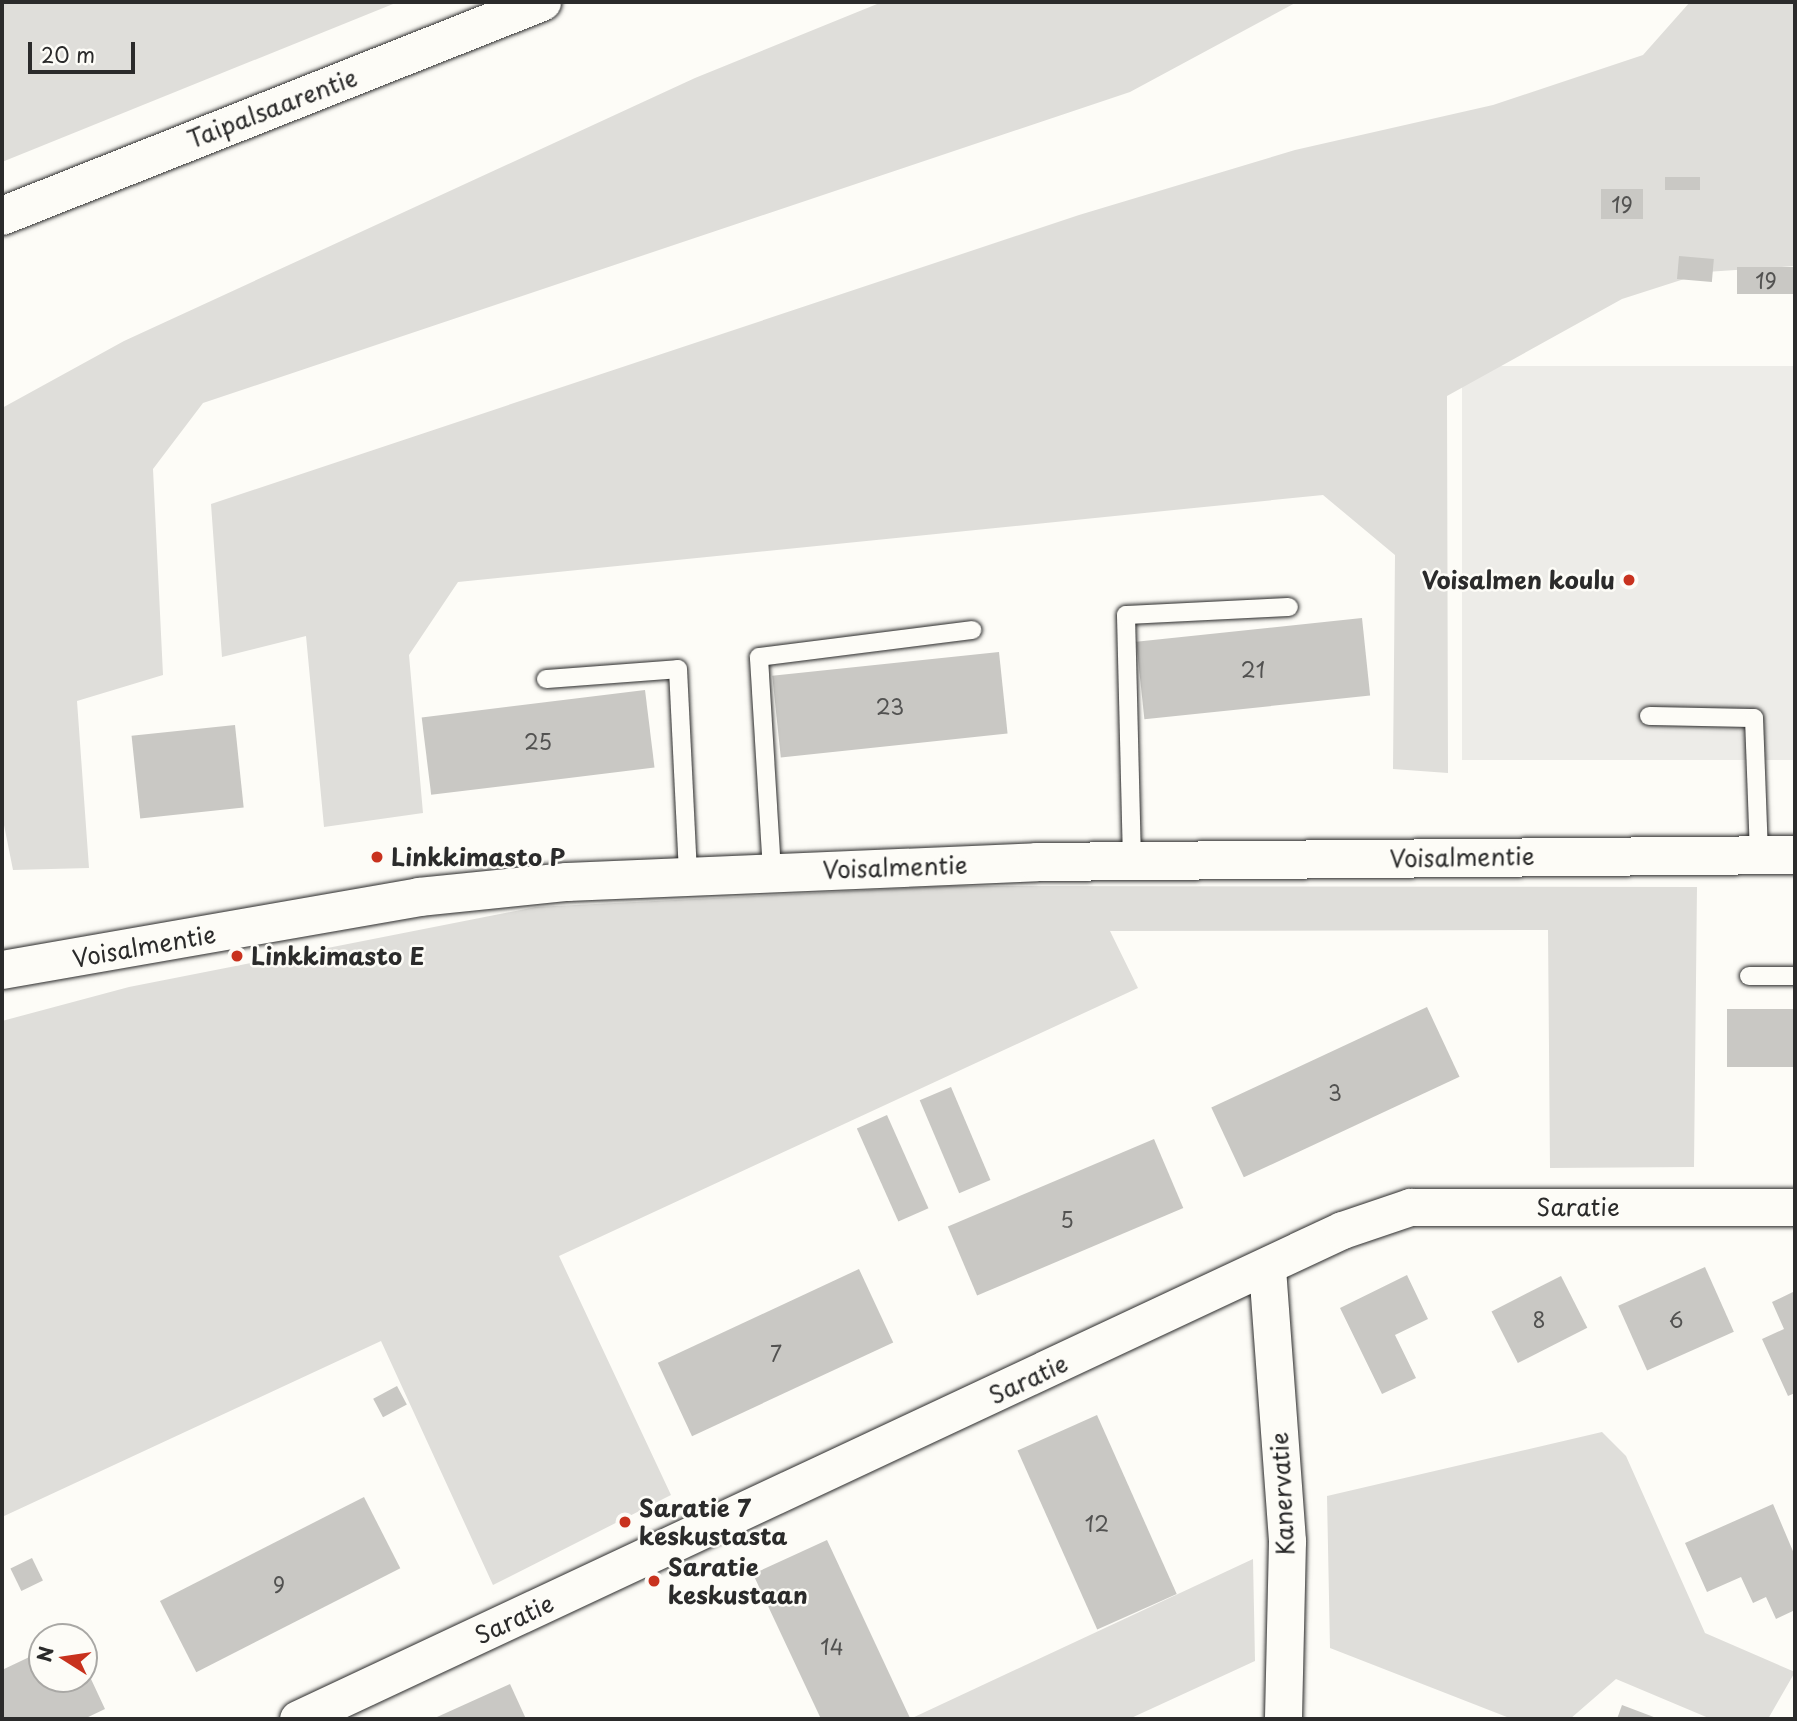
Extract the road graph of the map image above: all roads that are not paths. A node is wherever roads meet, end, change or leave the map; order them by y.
1 (542, 2) edge
2 (2, 216) edge
3 (1289, 607) dead end
4 (972, 630) dead end
5 (546, 679) dead end
6 (1648, 716) dead end
7 (1777, 855) edge
8 (1132, 861) junction
9 (772, 871) junction
10 (688, 875) junction
11 (2, 970) edge
12 (1749, 976) dead end
13 (1795, 976) edge
14 (1795, 1207) edge
15 (1267, 1268) junction
16 (298, 1719) edge
17 (1283, 1719) edge

1 - 2 street, Taipalsaarentie
3 - 8 lane
4 - 9 lane
5 - 10 lane
6 - 7 lane
7 - 8 street, Voisalmentie
8 - 9 street, Voisalmentie
9 - 10 street, Voisalmentie
10 - 11 street, Voisalmentie
12 - 13 lane
14 - 15 street, Saratie
15 - 16 street, Saratie
15 - 17 street, Kanervatie

